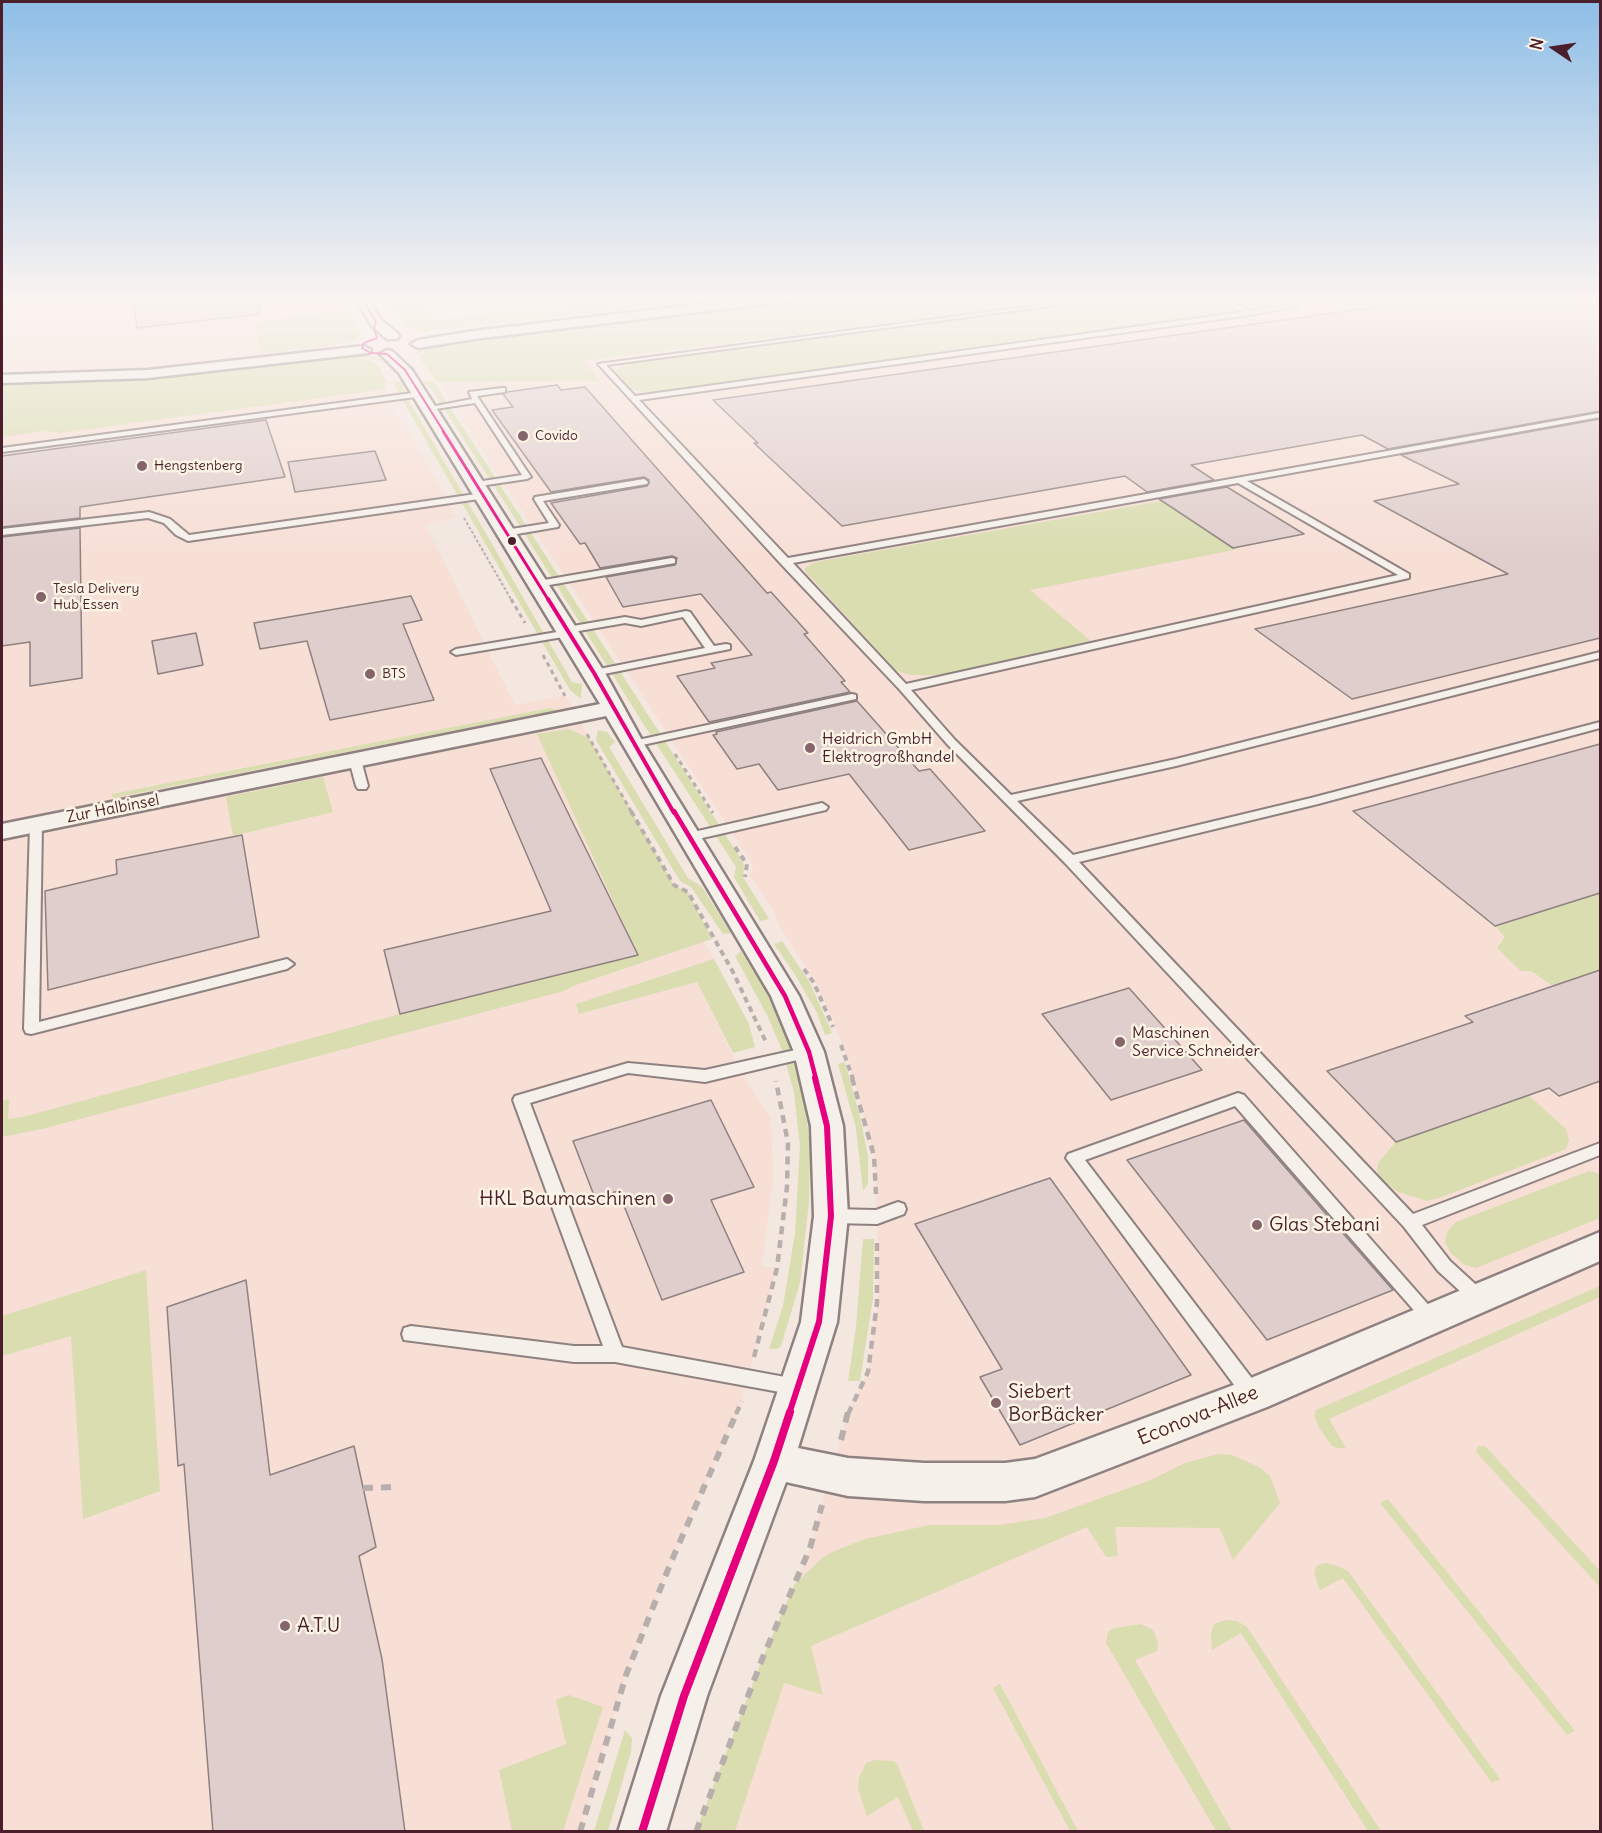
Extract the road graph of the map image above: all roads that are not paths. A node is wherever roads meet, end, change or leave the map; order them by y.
1 (413, 383) edge
2 (617, 383) edge
3 (750, 383) edge
4 (501, 390) dead end
5 (632, 399) junction
6 (424, 401) junction
7 (477, 401) junction
8 (1600, 415) edge
9 (2, 450) edge
10 (1239, 480) junction
11 (644, 482) dead end
12 (479, 490) junction
13 (2, 532) edge
14 (505, 533) junction
15 (672, 561) dead end
16 (784, 561) junction
17 (537, 584) junction
18 (568, 632) junction
19 (726, 647) dead end
20 (712, 650) junction
21 (456, 652) dead end
22 (1600, 655) edge
23 (594, 673) junction
24 (904, 688) junction
25 (852, 697) dead end
26 (613, 708) junction
27 (1600, 725) edge
28 (633, 744) junction
29 (355, 760) junction
30 (362, 786) dead end
31 (1009, 799) junction
32 (822, 807) dead end
33 (36, 825) junction
34 (2, 832) edge
35 (689, 837) junction
36 (1070, 860) junction
37 (286, 964) dead end
38 (809, 1052) junction
39 (1600, 1149) edge
40 (898, 1209) dead end
41 (831, 1216) junction
42 (1410, 1222) junction
43 (1600, 1246) edge
44 (1479, 1298) junction
45 (1431, 1318) junction
46 (411, 1334) dead end
47 (615, 1354) junction
48 (798, 1388) junction
49 (1253, 1395) junction
50 (774, 1461) junction
51 (642, 1832) edge

1 - 6 street
2 - 5 lane
3 - 5 lane
4 - 7 lane
5 - 16 lane
6 - 7 lane
6 - 9 lane
6 - 12 street
7 - 12 lane
8 - 10 lane
10 - 16 lane
10 - 24 lane
11 - 14 lane
12 - 13 lane
12 - 14 street
14 - 17 street
15 - 17 lane
16 - 24 lane
17 - 18 street
18 - 20 lane
18 - 21 lane
18 - 23 street
19 - 20 lane
20 - 23 lane
22 - 31 lane
23 - 26 street
24 - 31 lane
25 - 28 lane
26 - 28 street
26 - 29 street, Zur Halbinsel
27 - 36 lane
28 - 35 street
29 - 30 lane
29 - 33 street, Zur Halbinsel
31 - 36 lane
32 - 35 lane
33 - 34 street, Zur Halbinsel
33 - 37 lane
35 - 38 street
36 - 42 lane
38 - 41 street
38 - 47 lane
39 - 42 lane
40 - 41 lane
41 - 48 street
42 - 44 lane
43 - 44 street, Econova-Allee
44 - 45 street, Econova-Allee
45 - 49 street, Econova-Allee
45 - 49 lane
46 - 47 lane
47 - 48 lane
48 - 50 street
49 - 50 street, Econova-Allee
50 - 51 street

